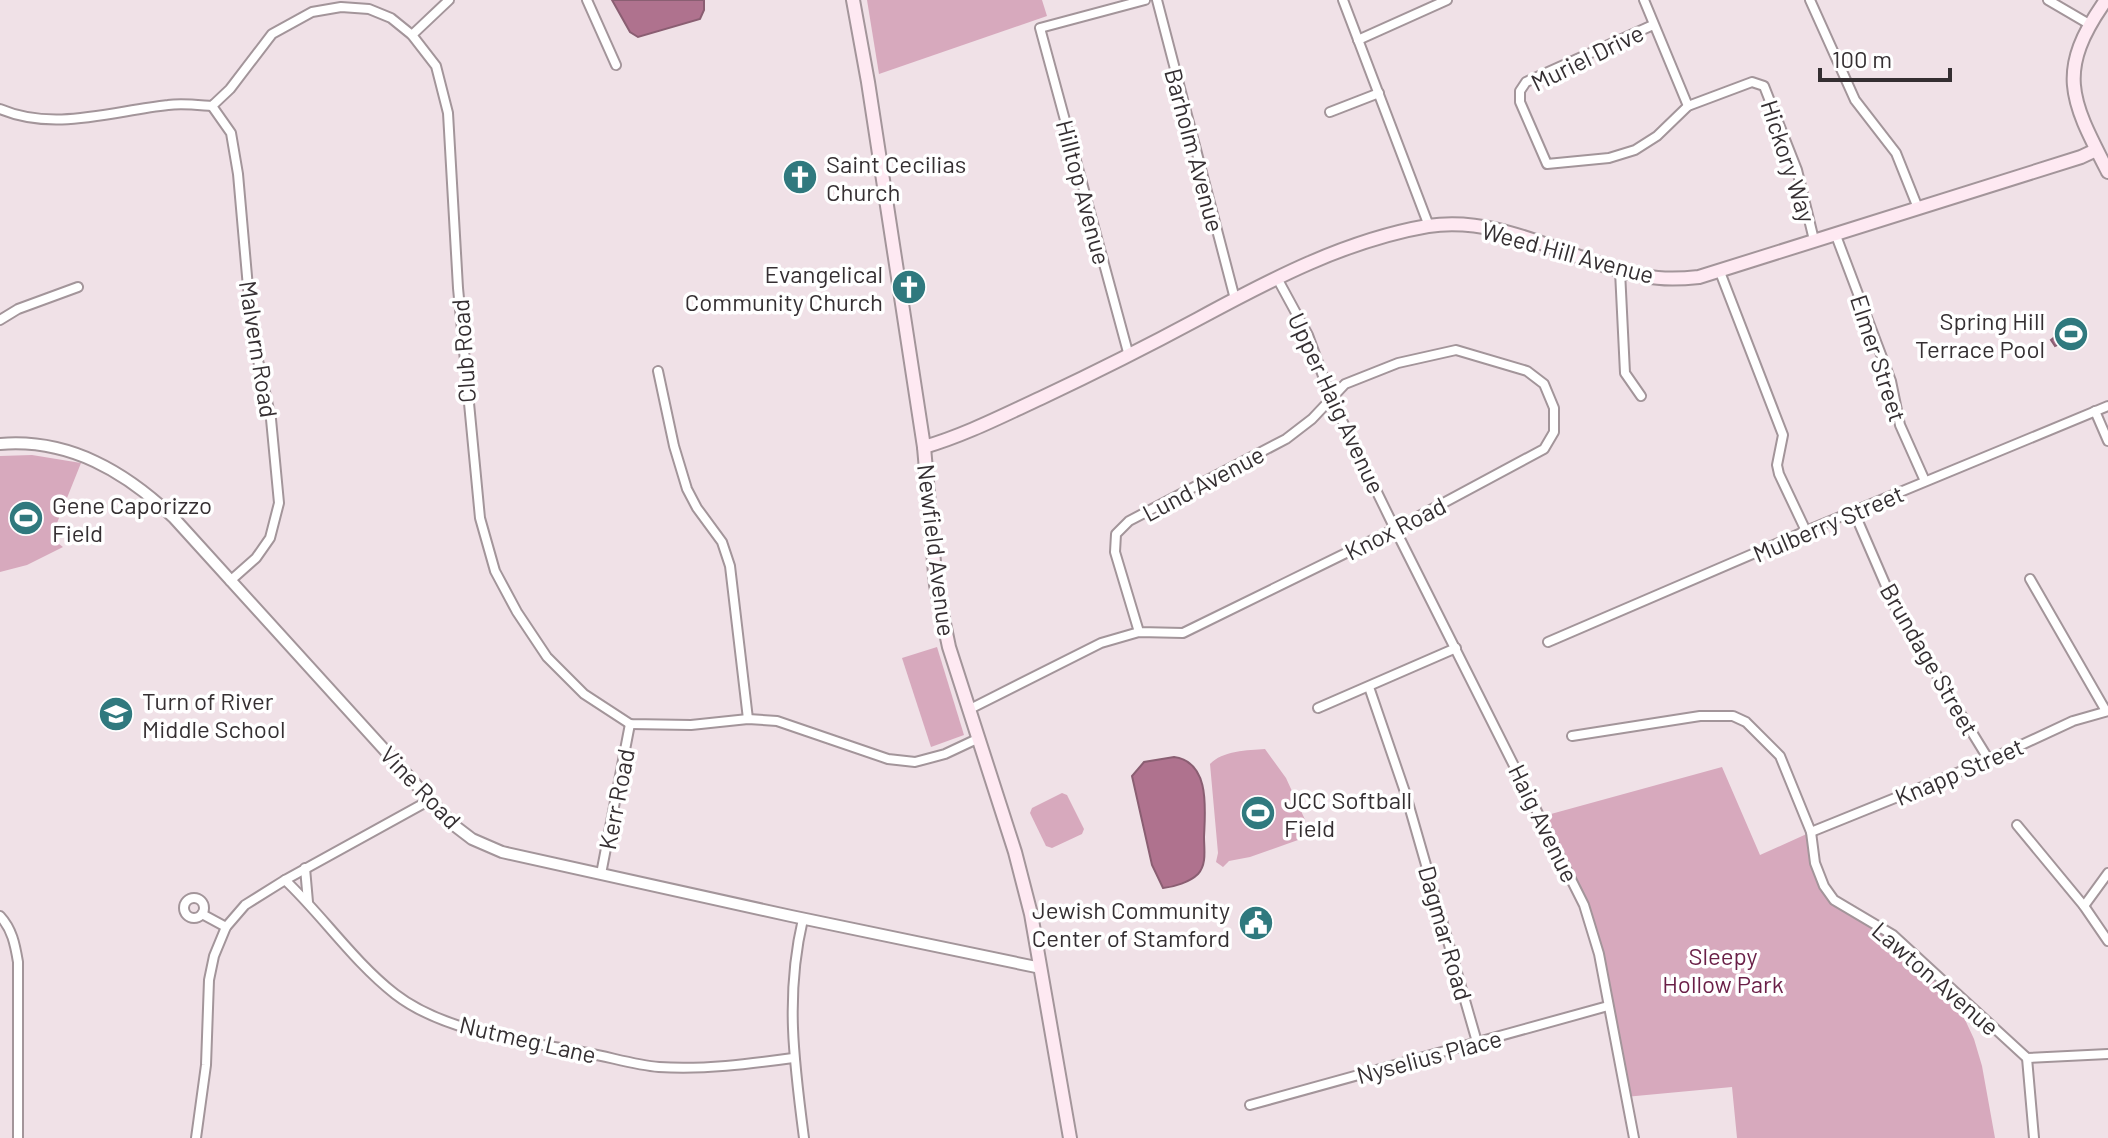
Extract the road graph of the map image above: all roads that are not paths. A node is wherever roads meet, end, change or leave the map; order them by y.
1 (449, 0) edge
2 (587, 0) edge
3 (853, 0) edge
4 (1145, 0) edge
5 (1157, 0) edge
6 (1343, 0) edge
7 (1447, 0) edge
8 (1644, 0) edge
9 (1810, 0) edge
10 (2048, 0) edge
11 (2106, 0) edge
12 (2089, 24) junction
13 (1653, 25) junction
14 (412, 35) junction
15 (1358, 40) junction
16 (616, 65) dead end
17 (1379, 93) junction
18 (212, 106) junction
19 (1688, 106) junction
20 (0, 109) edge
21 (1330, 112) dead end
22 (2096, 150) junction
23 (2108, 172) edge
24 (1918, 208) junction
25 (1429, 226) junction
26 (1835, 233) junction
27 (1814, 240) junction
28 (1620, 271) junction
29 (1720, 272) junction
30 (1277, 278) junction
31 (78, 287) dead end
32 (1235, 299) junction
33 (0, 320) edge
34 (1129, 356) junction
35 (658, 371) dead end
36 (1641, 396) dead end
37 (1331, 398) junction
38 (2108, 406) edge
39 (2095, 411) junction
40 (2108, 441) edge
41 (0, 444) edge
42 (924, 447) junction
43 (1925, 481) junction
44 (1854, 512) junction
45 (1395, 529) junction
46 (1806, 531) junction
47 (2030, 579) dead end
48 (230, 581) junction
49 (1139, 632) junction
50 (1548, 642) dead end
51 (1456, 648) junction
52 (1369, 687) junction
53 (1318, 708) dead end
54 (968, 710) junction
55 (2107, 711) edge
56 (748, 719) junction
57 (630, 724) junction
58 (1572, 736) dead end
59 (977, 739) junction
60 (1989, 760) junction
61 (430, 800) junction
62 (2017, 825) dead end
63 (1811, 832) junction
64 (305, 868) junction
65 (2108, 873) edge
66 (601, 874) junction
67 (285, 880) junction
68 (308, 902) junction
69 (2084, 906) junction
70 (202, 914) dead end
71 (0, 916) edge
72 (803, 919) junction
73 (226, 927) junction
74 (2108, 941) edge
75 (1041, 968) junction
76 (1608, 1006) junction
77 (1477, 1042) junction
78 (2108, 1054) edge
79 (793, 1058) junction
80 (2027, 1058) junction
81 (1250, 1105) dead end
82 (18, 1138) edge
83 (196, 1138) edge
84 (804, 1138) edge
85 (1070, 1138) edge
86 (1634, 1138) edge
87 (2034, 1138) edge

1 - 14 street
2 - 16 street
3 - 42 main road, Newfield Avenue
4 - 34 street, Hilltop Avenue
5 - 32 street, Barholm Avenue
6 - 15 street
7 - 15 street
8 - 13 street
9 - 24 street
10 - 12 street
11 - 12 main road
12 - 22 main road
13 - 19 street
13 - 19 street, Muriel Drive
14 - 18 street, Club Road
14 - 57 street, Club Road
15 - 17 street
17 - 21 street
17 - 25 street
18 - 20 street
18 - 48 street, Malvern Road
19 - 27 street, Hickory Way
22 - 23 main road
22 - 24 main road, Weed Hill Avenue
24 - 26 main road, Weed Hill Avenue
25 - 28 main road, Weed Hill Avenue
25 - 30 main road, Weed Hill Avenue
26 - 27 main road, Weed Hill Avenue
26 - 43 street, Elmer Street
27 - 29 main road, Weed Hill Avenue
28 - 29 main road, Weed Hill Avenue
28 - 36 street
29 - 46 street
30 - 32 main road, Weed Hill Avenue
30 - 37 street, Upper Haig Avenue
31 - 33 street
32 - 34 main road, Weed Hill Avenue
34 - 42 main road, Weed Hill Avenue
35 - 56 street
37 - 45 street, Upper Haig Avenue
37 - 45 street, Knox Road
37 - 49 street, Lund Avenue
38 - 39 street, Mulberry Street
39 - 40 street
39 - 43 street, Mulberry Street
41 - 48 street, Vine Road
42 - 54 main road, Newfield Avenue
43 - 44 street, Mulberry Street
44 - 46 street, Mulberry Street
44 - 60 street, Brundage Street
45 - 49 street, Knox Road
45 - 51 street, Haig Avenue
46 - 50 street, Mulberry Street
47 - 55 street
48 - 61 street, Vine Road
49 - 54 street, Knox Road
51 - 52 street
51 - 76 street, Haig Avenue
52 - 53 street
52 - 77 street, Dagmar Road
54 - 59 main road, Newfield Avenue
55 - 60 street, Knapp Street
56 - 57 street
56 - 59 street
57 - 66 street, Kerr Road
58 - 63 street, Lawton Avenue
59 - 75 main road, Newfield Avenue
60 - 63 street, Knapp Street
61 - 64 street
61 - 66 street, Vine Road
62 - 69 street
63 - 80 street, Lawton Avenue
64 - 67 street
64 - 68 street
65 - 69 street
66 - 72 street, Vine Road
67 - 68 street, Nutmeg Lane
67 - 73 street
68 - 79 street, Nutmeg Lane
69 - 74 street
70 - 73 street
71 - 82 street
72 - 75 street, Vine Road
72 - 79 street
73 - 83 street
75 - 85 main road, Newfield Avenue
76 - 77 street, Nyselius Place
76 - 86 street, Haig Avenue
77 - 81 street, Nyselius Place
78 - 80 street
79 - 84 street
80 - 87 street

